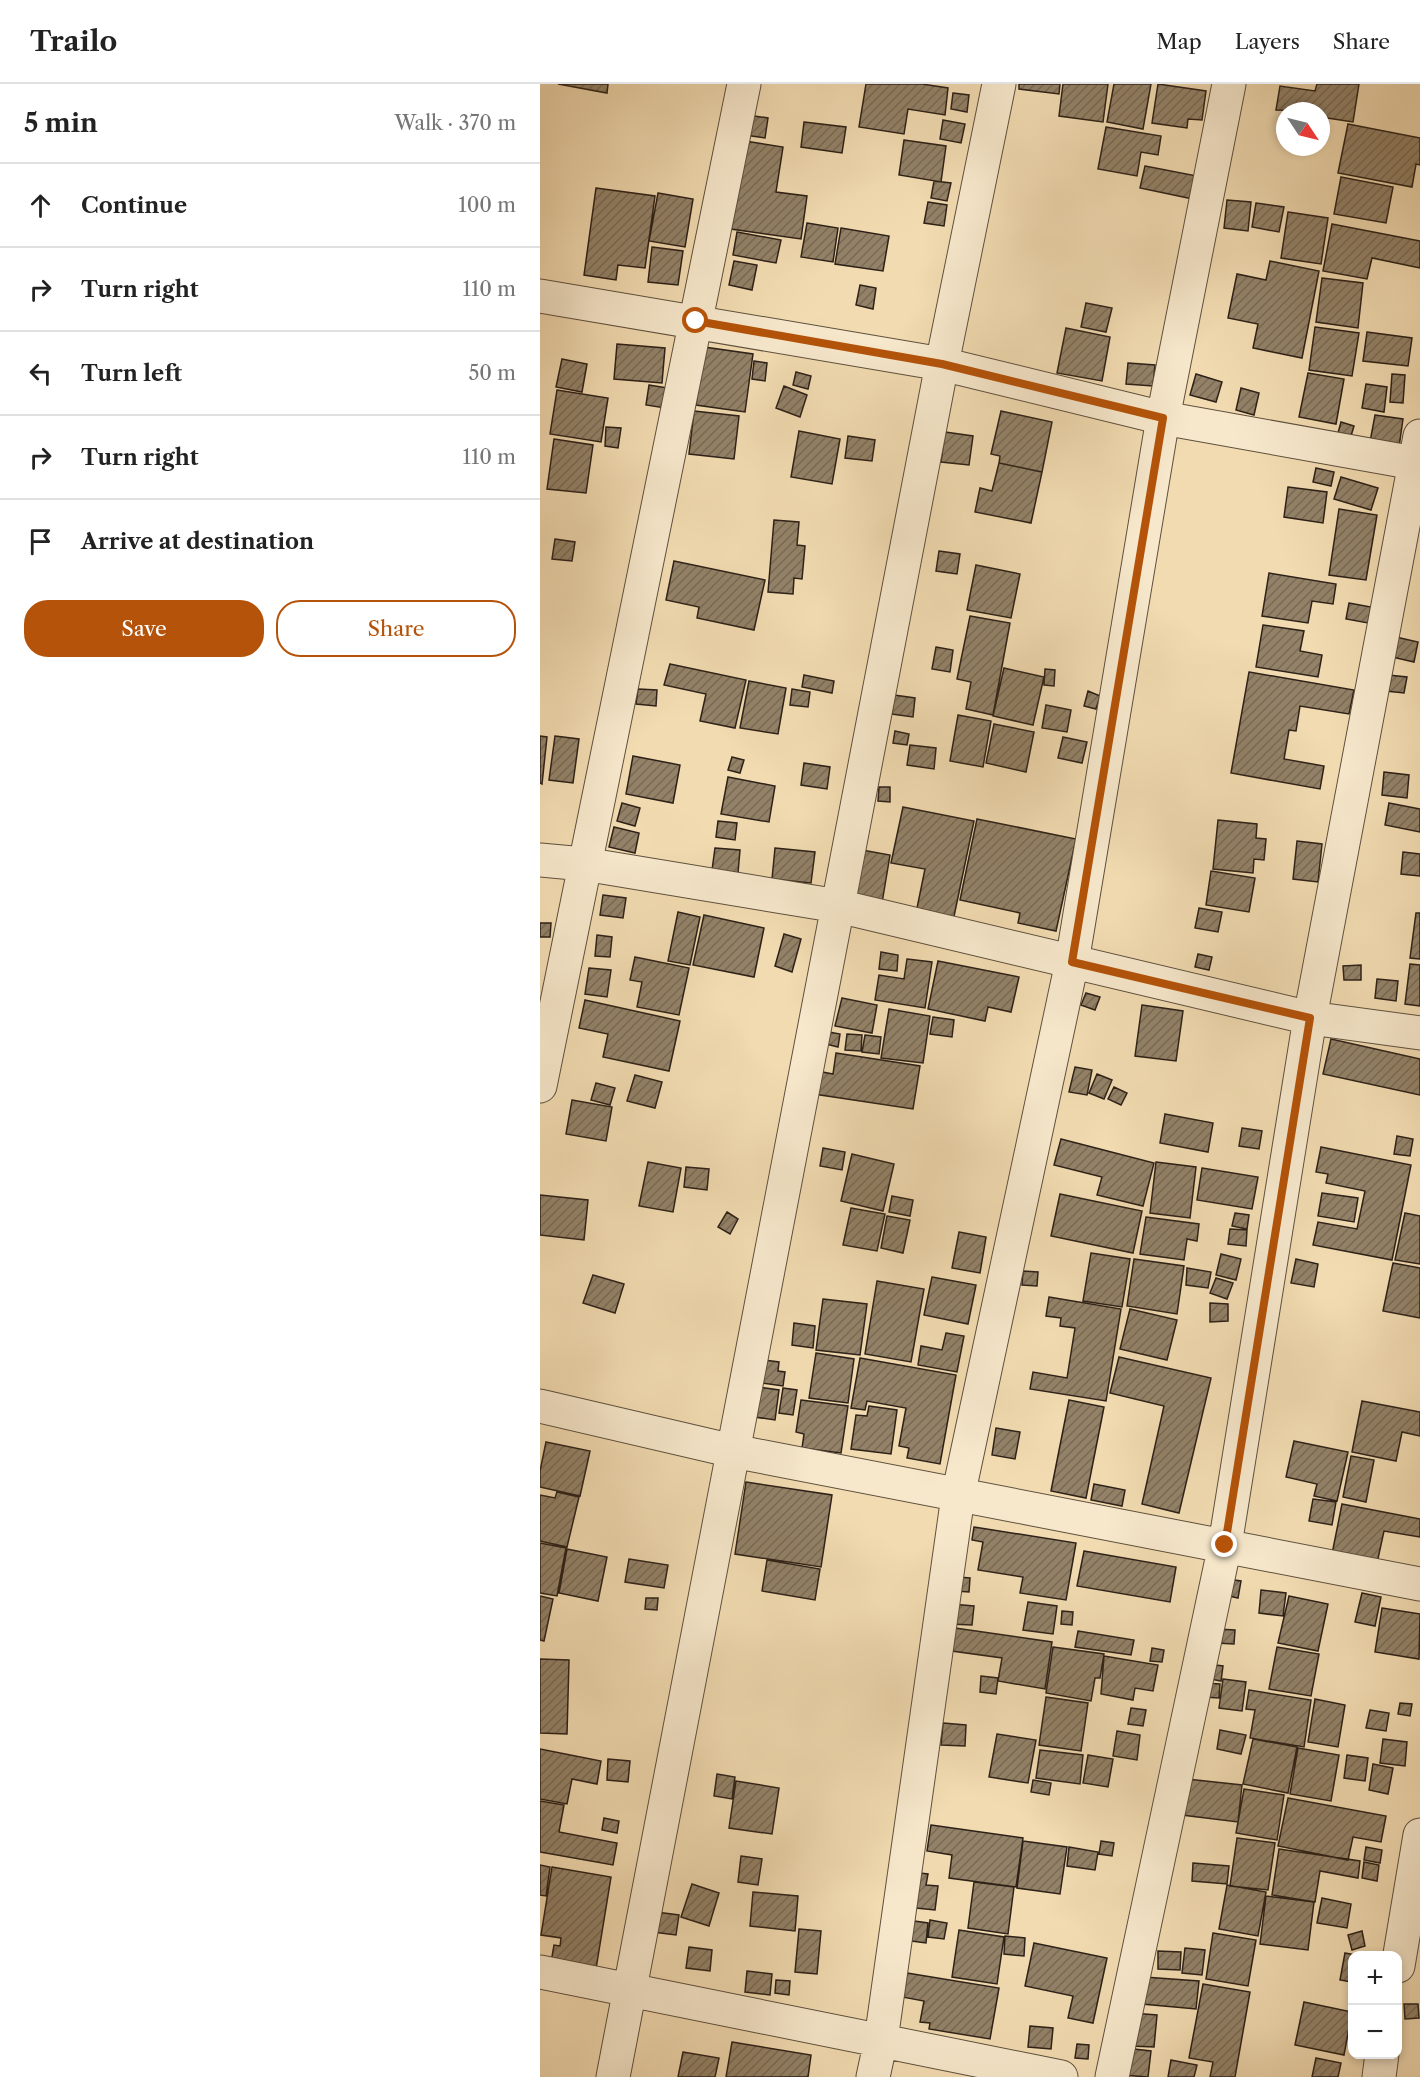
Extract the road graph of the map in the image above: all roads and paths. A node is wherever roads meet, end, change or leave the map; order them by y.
1 (744, 84) edge
2 (999, 84) edge
3 (1228, 84) edge
4 (540, 296) edge
5 (696, 321) junction
6 (942, 364) junction
7 (1163, 418) junction
8 (1418, 454) edge
9 (540, 860) edge
10 (584, 864) junction
11 (838, 906) junction
12 (1072, 962) junction
13 (1310, 1018) junction
14 (1420, 1033) edge
15 (540, 1086) edge
16 (540, 1406) edge
17 (734, 1452) junction
18 (958, 1496) junction
19 (1225, 1545) junction
20 (1420, 1584) edge
21 (1420, 1835) edge
22 (1401, 1951) edge
23 (540, 1972) edge
24 (630, 1991) junction
25 (881, 2040) junction
26 (1381, 2059) edge
27 (613, 2077) edge
28 (873, 2077) edge
29 (1061, 2077) edge
30 (1112, 2077) edge
31 (1379, 2077) edge

1 - 5 street
2 - 6 street
3 - 7 street
4 - 5 street
5 - 6 street
5 - 10 street
6 - 7 street
6 - 11 street
7 - 8 street
7 - 12 street
8 - 13 street
9 - 10 street
10 - 11 street
10 - 15 street
11 - 12 street
11 - 17 street
12 - 13 street
12 - 18 street
13 - 14 street
13 - 19 street
16 - 17 street
17 - 18 street
17 - 24 street
18 - 19 street
18 - 25 street
19 - 20 street
19 - 30 street
21 - 22 street
23 - 24 street
24 - 25 street
24 - 27 street
25 - 28 street
25 - 29 street
26 - 31 street

